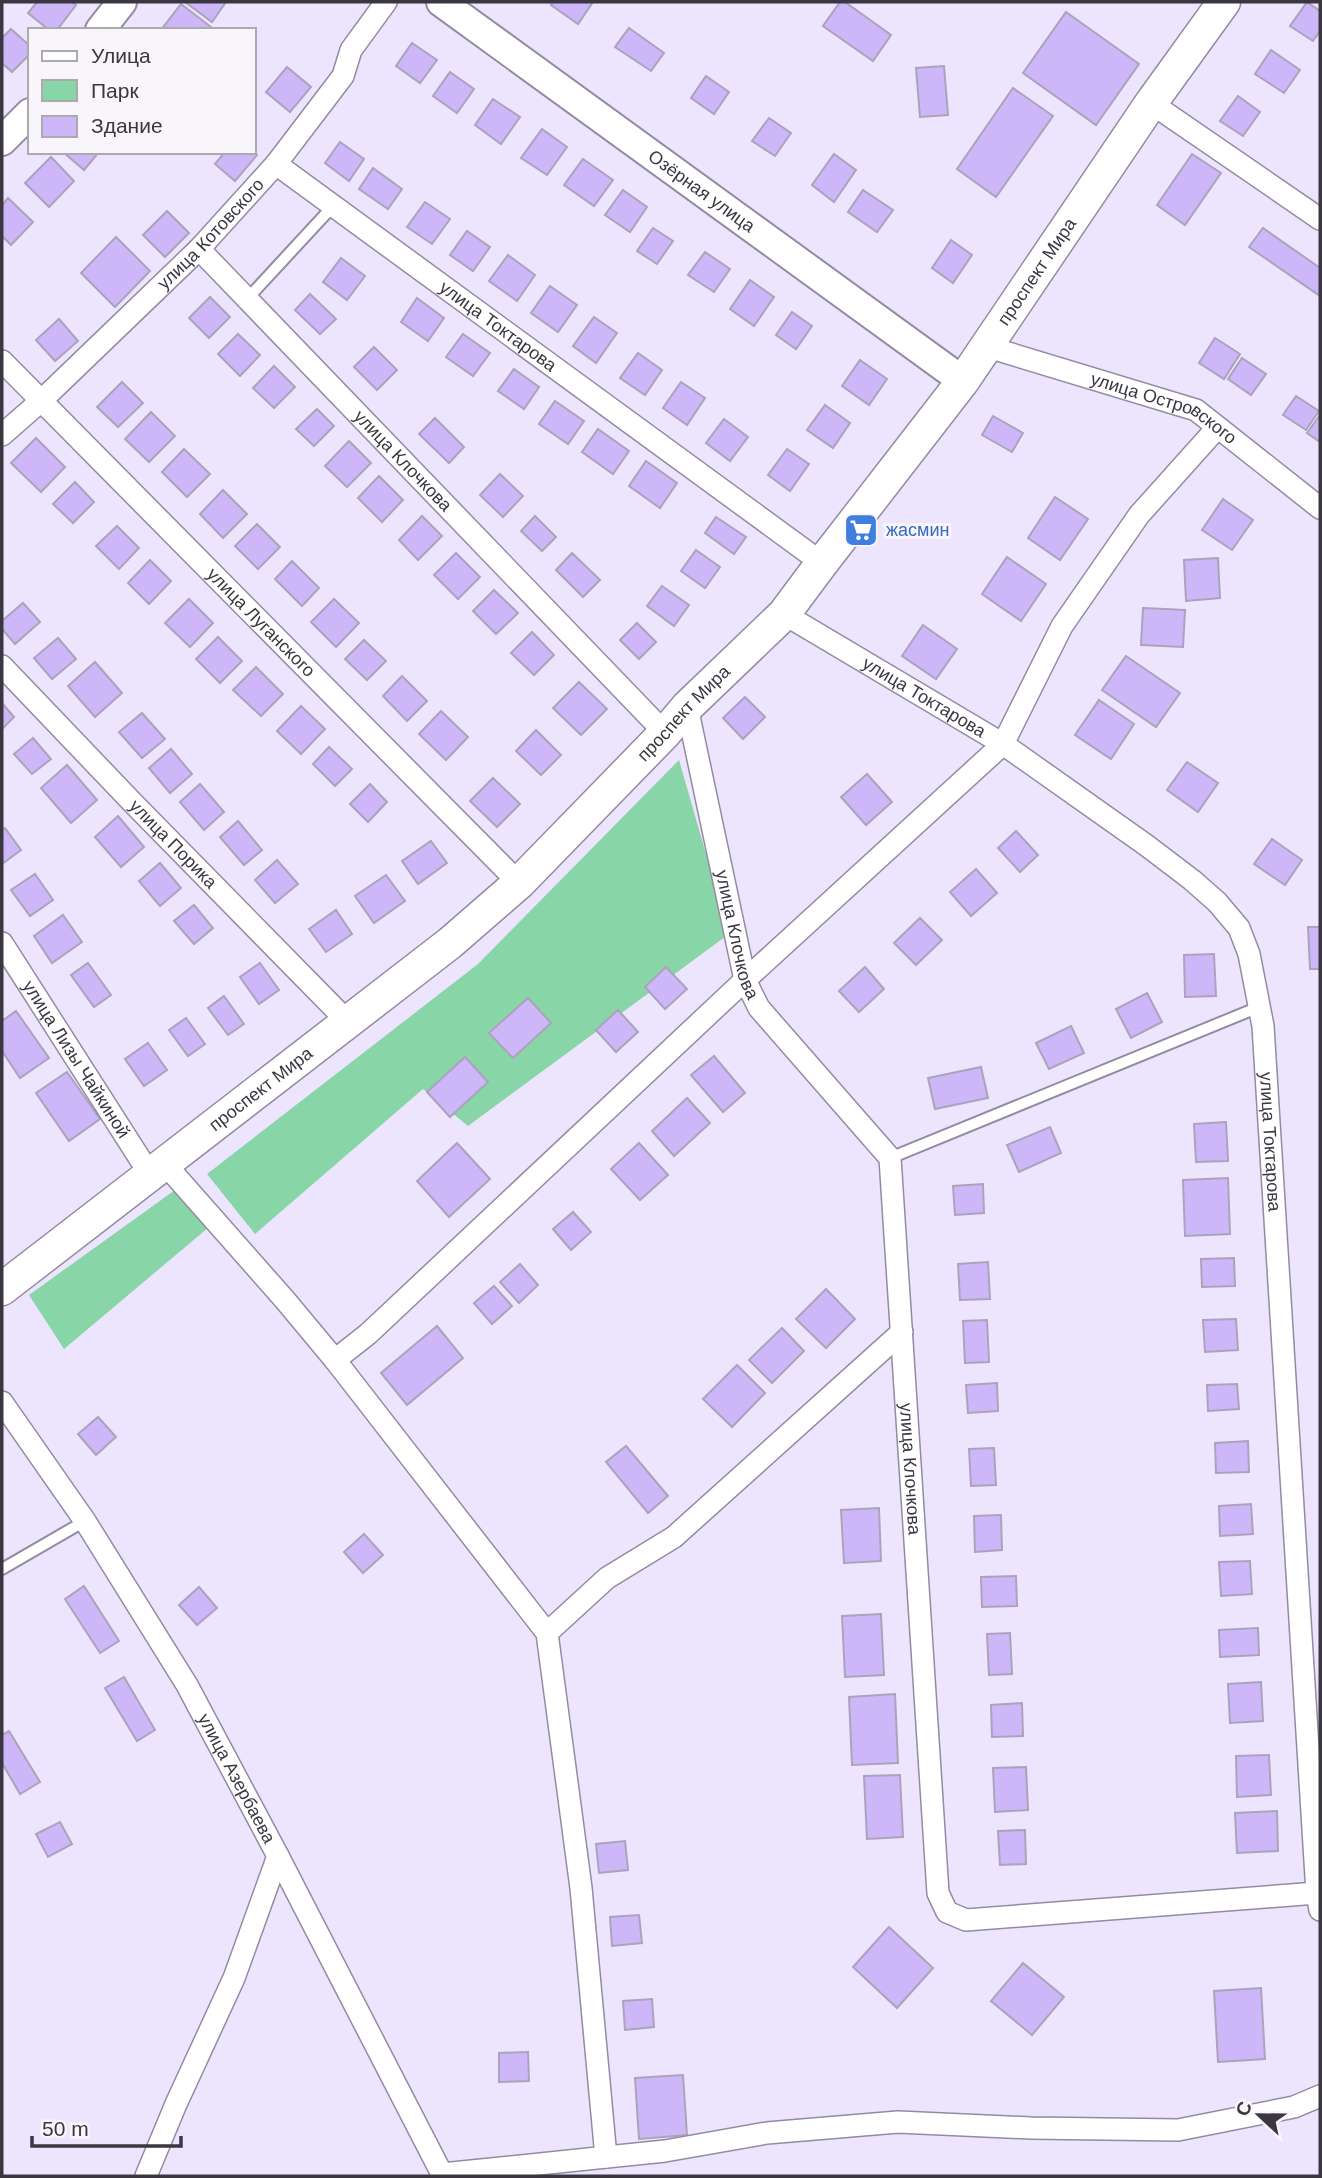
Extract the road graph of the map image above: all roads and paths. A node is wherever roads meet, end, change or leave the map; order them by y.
1 (122, 2) edge
2 (386, 2) edge
3 (441, 2) edge
4 (1224, 2) edge
5 (102, 28) edge
6 (1151, 103) junction
7 (28, 115) edge
8 (2, 141) edge
9 (276, 163) junction
10 (334, 205) junction
11 (1320, 219) edge
12 (199, 249) junction
13 (248, 298) junction
14 (988, 347) junction
15 (2, 361) edge
16 (963, 381) junction
17 (42, 400) junction
18 (1217, 428) junction
19 (2, 435) edge
20 (1320, 508) edge
21 (822, 563) junction
22 (785, 614) junction
23 (2, 666) edge
24 (687, 707) junction
25 (665, 733) junction
26 (1003, 744) junction
27 (519, 883) junction
28 (2, 943) edge
29 (745, 980) junction
30 (1259, 1007) junction
31 (347, 1021) junction
32 (890, 1158) junction
33 (158, 1170) junction
34 (2, 1289) edge
35 (902, 1332) junction
36 (335, 1360) junction
37 (2, 1402) edge
38 (85, 1521) junction
39 (2, 1569) edge
40 (547, 1633) junction
41 (278, 1856) junction
42 (1319, 1902) edge
43 (1320, 2096) edge
44 (606, 2157) junction
45 (442, 2175) edge
46 (146, 2176) edge

1 - 5 street
2 - 9 street, улица Котовского
3 - 16 street, Озёрная улица
4 - 6 main road, проспект Мира
6 - 11 street
6 - 14 main road, проспект Мира
7 - 8 street
9 - 10 street, улица Токтарова
9 - 12 street, улица Котовского
10 - 13 lane
10 - 21 street, улица Токтарова
12 - 13 street, улица Клочкова
12 - 17 street, улица Котовского
13 - 25 street, улица Клочкова
14 - 16 main road, проспект Мира
14 - 18 street, улица Островского
15 - 17 street, улица Луганского
16 - 21 main road, проспект Мира
17 - 19 street, улица Котовского
17 - 27 street, улица Луганского
18 - 20 street, улица Островского
18 - 26 street
21 - 22 main road, проспект Мира
22 - 24 main road, проспект Мира
22 - 26 street, улица Токтарова
23 - 31 street, улица Порика
24 - 25 main road, проспект Мира
24 - 29 street, улица Клочкова
25 - 27 main road, проспект Мира
26 - 29 street
26 - 30 street, улица Токтарова
27 - 31 main road, проспект Мира
28 - 33 street, улица Лизы Чайкиной
29 - 32 street, улица Клочкова
29 - 36 street
30 - 32 lane
30 - 42 street, улица Токтарова
31 - 33 main road, проспект Мира
32 - 35 street, улица Клочкова
33 - 34 main road, проспект Мира
33 - 36 street, улица Лизы Чайкиной
35 - 40 street
35 - 42 street, улица Клочкова
36 - 40 street, улица Лизы Чайкиной
37 - 38 street, улица Азербаева
38 - 39 lane
38 - 41 street, улица Азербаева
40 - 44 street
41 - 45 street, улица Азербаева
41 - 46 street
43 - 44 street
44 - 45 street

